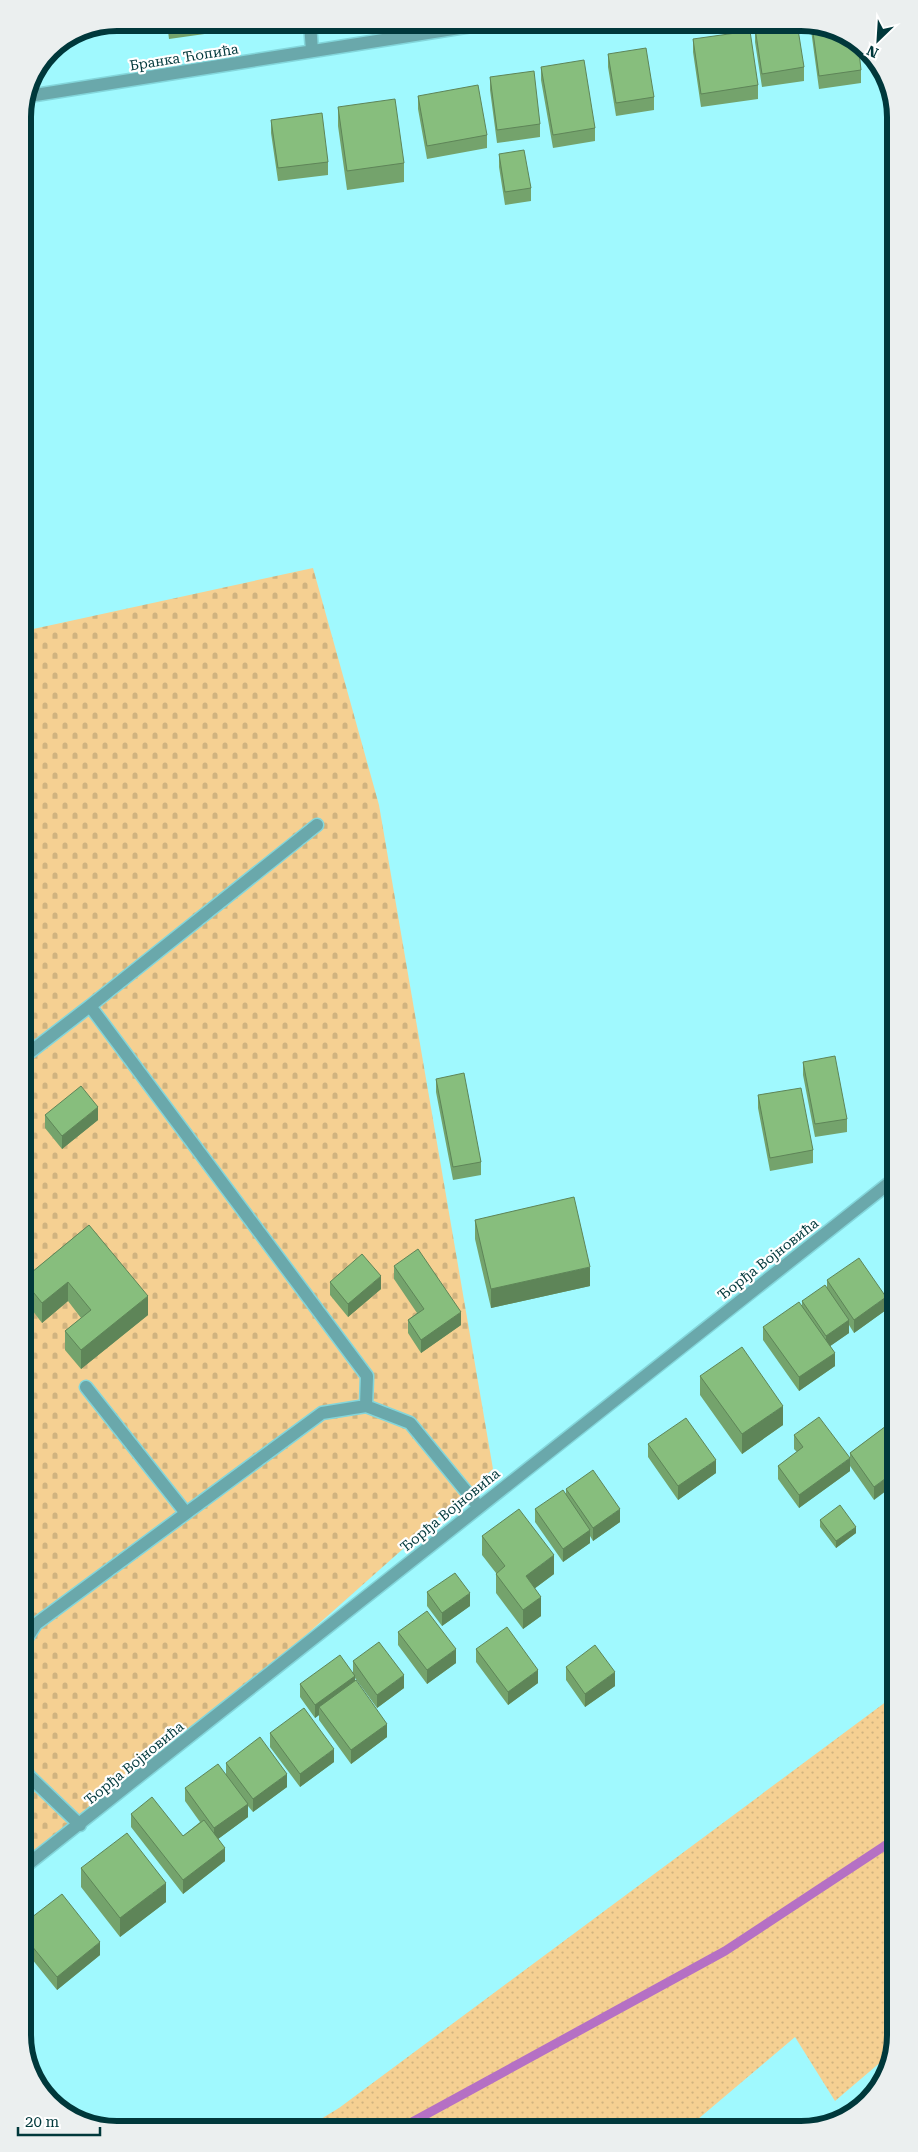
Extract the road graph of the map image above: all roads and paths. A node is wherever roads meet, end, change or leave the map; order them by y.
1 (311, 31) edge
2 (440, 31) edge
3 (312, 51) junction
4 (34, 95) edge
5 (317, 825) dead end
6 (90, 1006) junction
7 (31, 1051) edge
8 (887, 1185) edge
9 (86, 1387) dead end
10 (366, 1406) junction
11 (479, 1507) junction
12 (186, 1513) junction
13 (31, 1631) edge
14 (31, 1778) edge
15 (80, 1825) junction
16 (31, 1862) edge

1 - 3 street
2 - 3 street, Бранка Ћопића
3 - 4 street, Бранка Ћопића
5 - 6 street
6 - 7 street
6 - 10 street
8 - 11 street, Ђорђа Војновића
9 - 12 street
10 - 11 street
10 - 12 street
11 - 15 street, Ђорђа Војновића
12 - 13 street
14 - 15 street
15 - 16 street, Ђорђа Војновића

